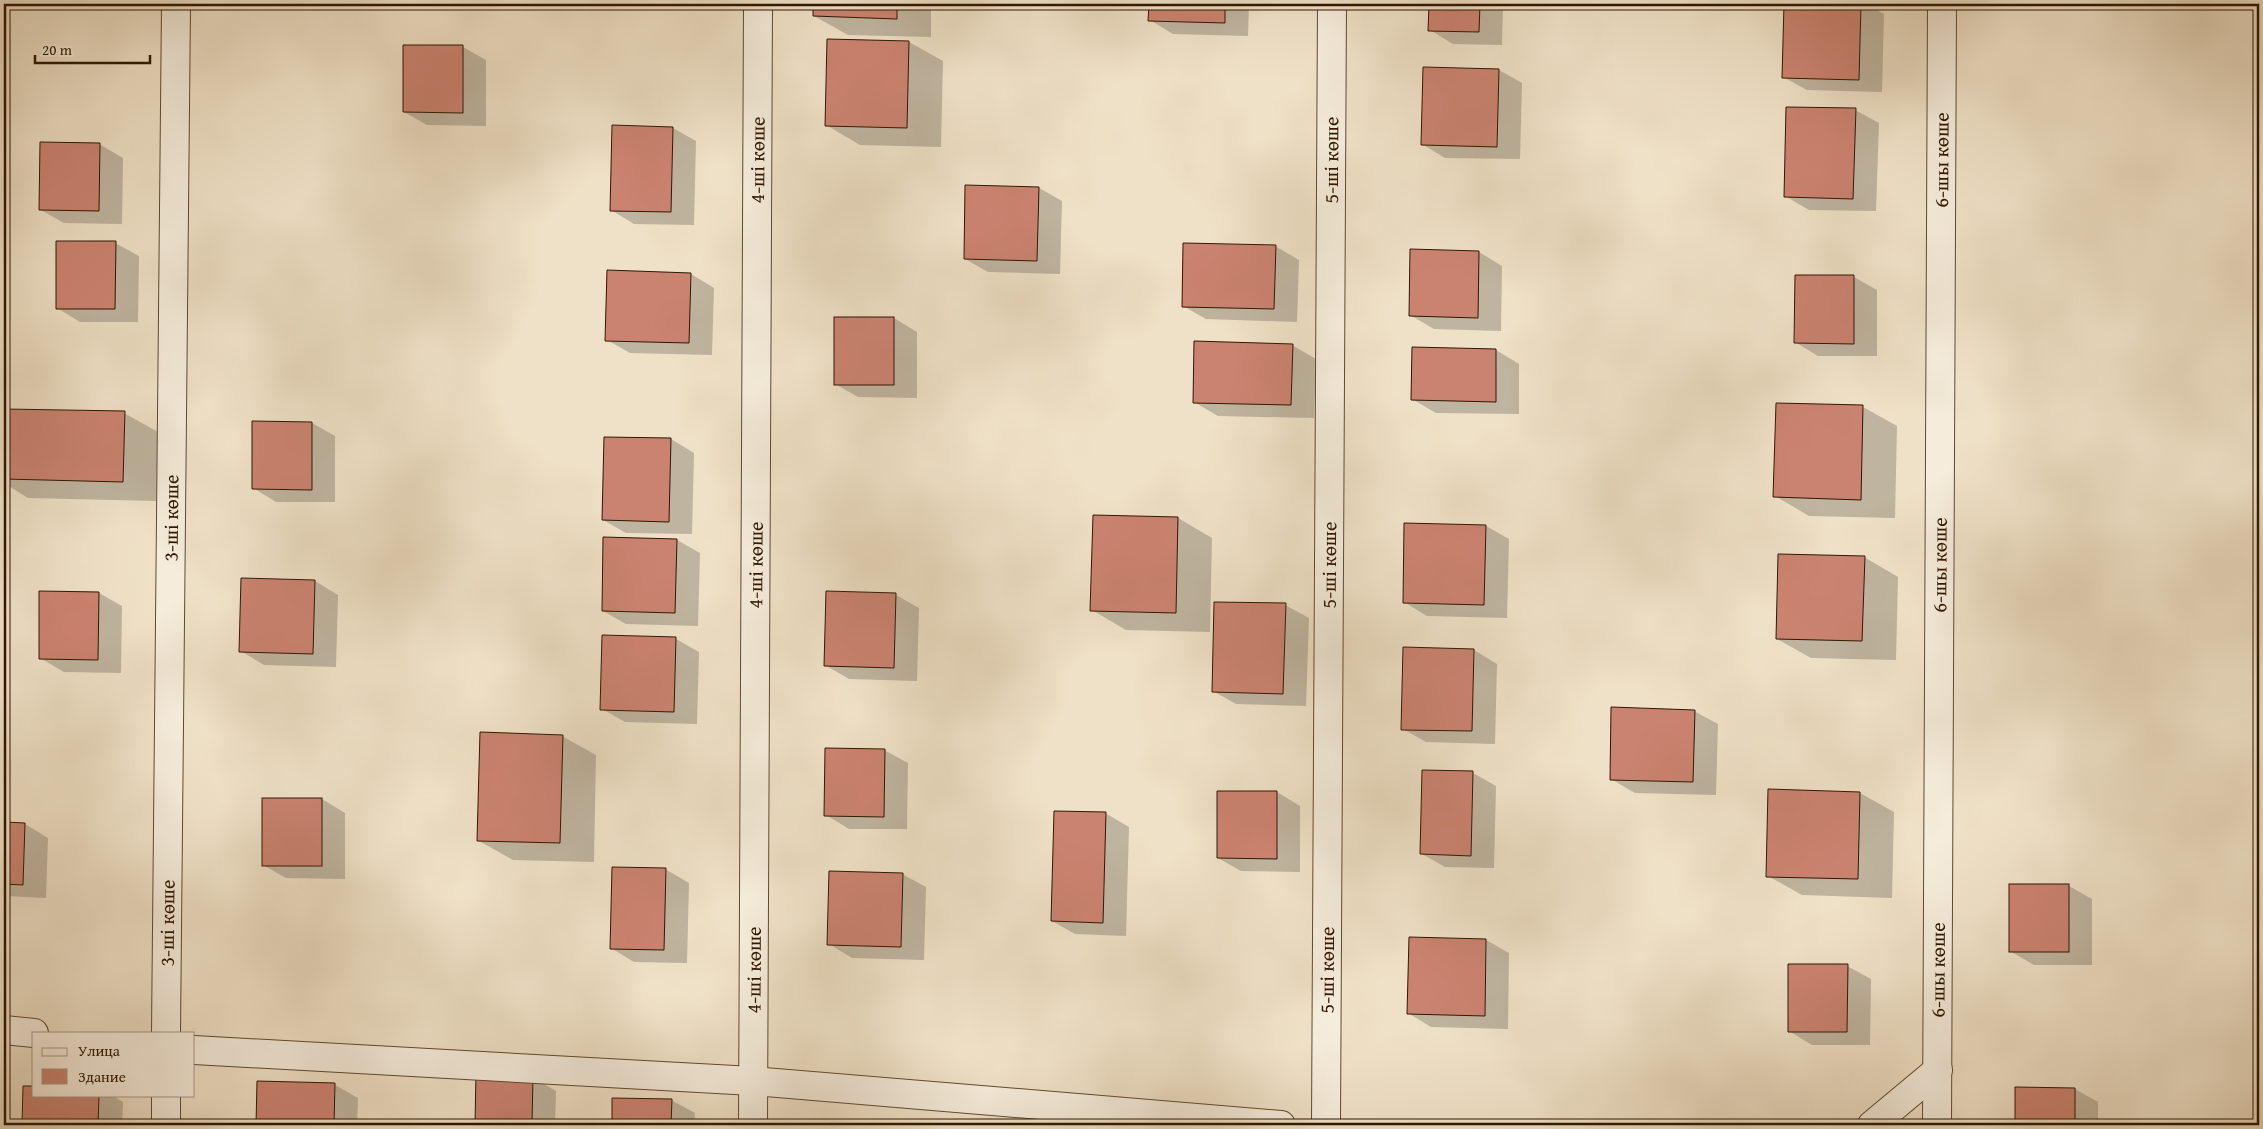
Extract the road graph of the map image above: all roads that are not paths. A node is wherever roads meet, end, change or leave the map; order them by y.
1 (176, 4) edge
2 (758, 4) edge
3 (1332, 4) edge
4 (1942, 4) edge
5 (4, 1030) edge
6 (166, 1032) edge
7 (32, 1033) edge
8 (195, 1050) edge
9 (1938, 1070) junction
10 (753, 1081) junction
11 (166, 1096) edge
12 (166, 1125) edge
13 (753, 1125) edge
14 (1282, 1125) edge
15 (1326, 1125) edge
16 (1872, 1125) edge
17 (1937, 1125) edge

1 - 6 street, 3-ші көше
2 - 10 street, 4-ші көше
3 - 15 street, 5-ші көше
4 - 9 street, 6-шы көше
5 - 7 street
8 - 10 street
9 - 16 street
9 - 17 street, 6-шы көше
10 - 13 street, 4-ші көше
10 - 14 street
11 - 12 street

